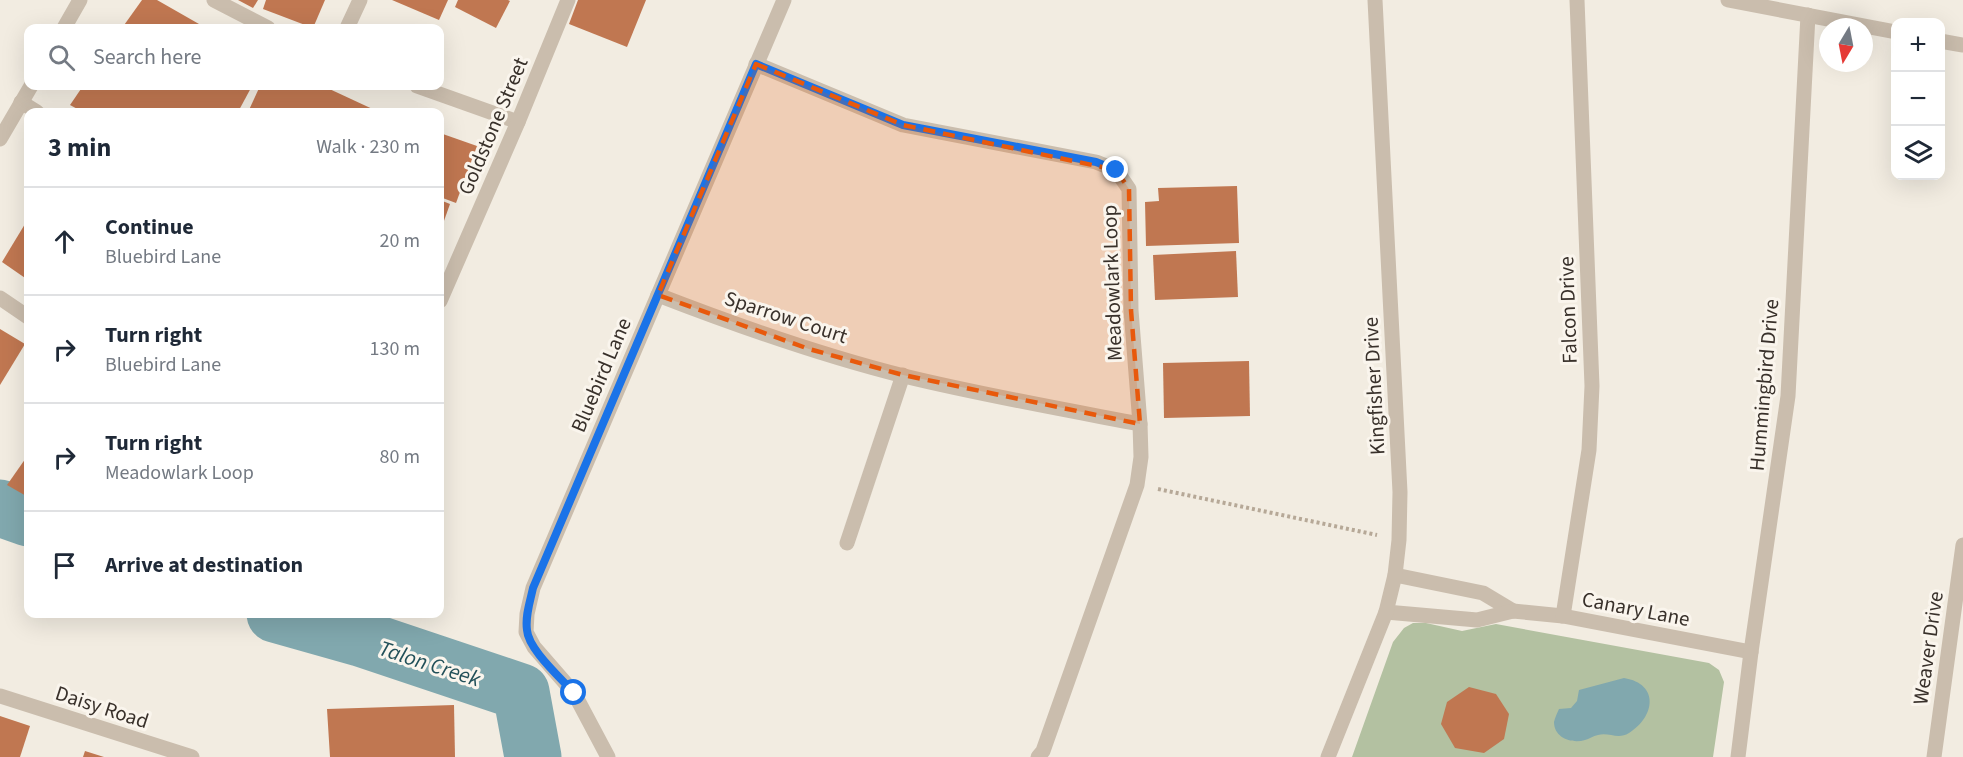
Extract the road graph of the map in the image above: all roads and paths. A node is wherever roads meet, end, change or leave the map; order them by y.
1 (80, 0) edge
2 (214, 0) edge
3 (360, 0) edge
4 (568, 0) edge
5 (784, 0) edge
6 (1374, 0) edge
7 (1577, 0) edge
8 (1728, 0) edge
9 (1808, 15) junction
10 (66, 24) edge
11 (260, 24) edge
12 (350, 24) edge
13 (1891, 31) edge
14 (1945, 42) edge
15 (1963, 45) edge
16 (756, 64) junction
17 (28, 90) edge
18 (428, 90) edge
19 (21, 102) junction
20 (31, 108) edge
21 (518, 122) junction
22 (0, 138) edge
23 (444, 292) edge
24 (658, 295) junction
25 (0, 298) edge
26 (24, 314) edge
27 (903, 375) junction
28 (1140, 424) junction
29 (1137, 485) junction
30 (1399, 540) junction
31 (847, 543) dead end
32 (1963, 545) edge
33 (1395, 575) junction
34 (1513, 611) junction
35 (1386, 612) junction
36 (1563, 616) junction
37 (1751, 652) junction
38 (0, 696) edge
39 (192, 757) edge
40 (608, 757) edge
41 (1038, 757) edge
42 (1328, 757) edge
43 (1738, 757) edge
44 (1934, 757) edge

1 - 10 street
2 - 11 street
3 - 12 street
4 - 21 street, Goldstone Street
5 - 16 street, Bluebird Lane
6 - 30 street, Kingfisher Drive
7 - 36 street, Falcon Drive
8 - 9 street
9 - 13 street
9 - 37 street, Hummingbird Drive
14 - 15 street
16 - 24 street, Bluebird Lane
16 - 28 street, Meadowlark Loop
17 - 19 street
18 - 21 street
19 - 20 street
19 - 22 street
21 - 23 street, Goldstone Street
24 - 27 street, Sparrow Court
24 - 40 street, Bluebird Lane
25 - 26 street
27 - 28 street, Sparrow Court
27 - 31 street
28 - 29 street, Meadowlark Loop
29 - 30 path
29 - 41 street, Meadowlark Loop
30 - 33 street, Kingfisher Drive
32 - 44 street, Weaver Drive
33 - 34 street, Canary Lane
33 - 35 street, Kingfisher Drive
34 - 35 street, Canary Lane
34 - 36 street, Canary Lane
35 - 42 street, Kingfisher Drive
36 - 37 street, Canary Lane
37 - 43 street, Hummingbird Drive
38 - 39 street, Daisy Road

